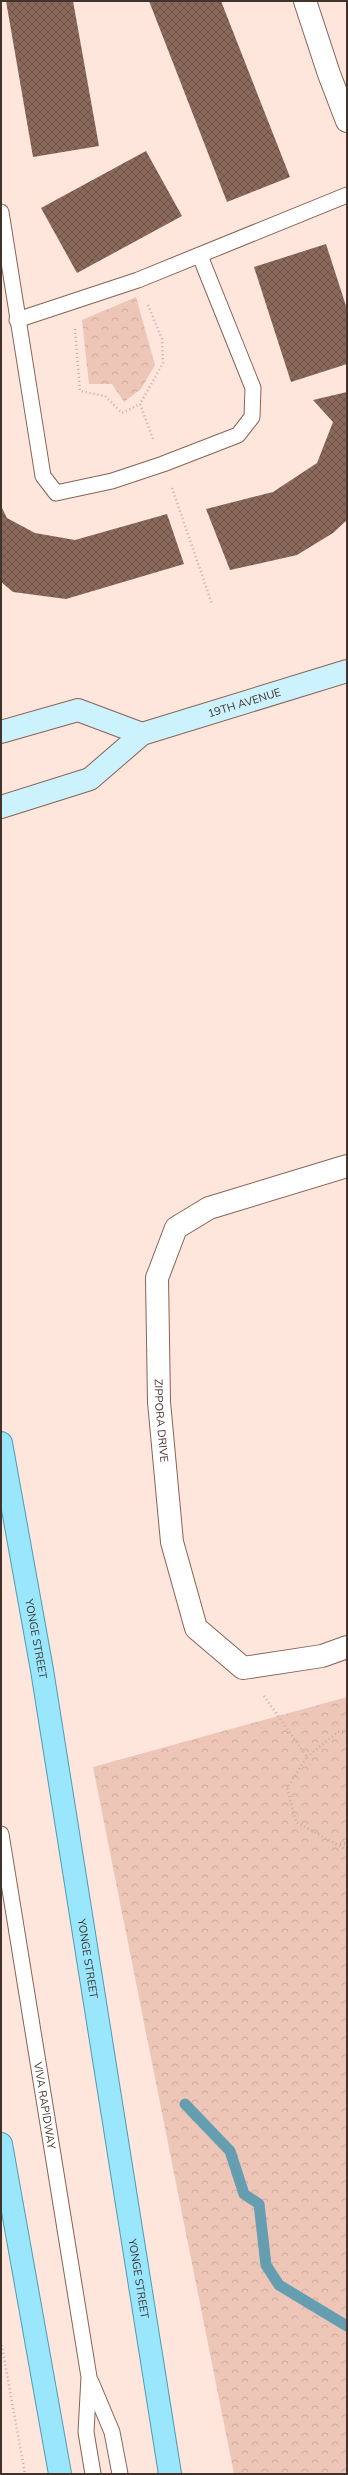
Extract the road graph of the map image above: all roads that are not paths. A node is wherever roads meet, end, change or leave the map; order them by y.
1 (305, 1) edge
2 (347, 121) edge
3 (347, 194) edge
4 (1, 212) edge
5 (200, 256) junction
6 (17, 320) junction
7 (347, 671) edge
8 (1, 732) edge
9 (142, 734) junction
10 (1, 807) edge
11 (347, 1166) edge
12 (1, 1443) edge
13 (347, 1647) edge
14 (1, 1834) edge
15 (1, 2144) edge
16 (89, 2377) junction
17 (60, 2474) edge
18 (93, 2474) edge
19 (120, 2474) edge
20 (170, 2474) edge

1 - 2 street
3 - 5 lane
4 - 6 lane
5 - 6 lane
5 - 6 lane
7 - 9 main road, 19TH AVENUE
8 - 9 main road
9 - 10 main road, 19TH AVENUE
11 - 13 street, ZIPPORA DRIVE
12 - 20 main road, YONGE STREET
14 - 16 lane, VIVA RAPIDWAY
15 - 17 main road
16 - 18 lane, VIVA RAPIDWAY
16 - 19 lane, VIVA RAPIDWAY

